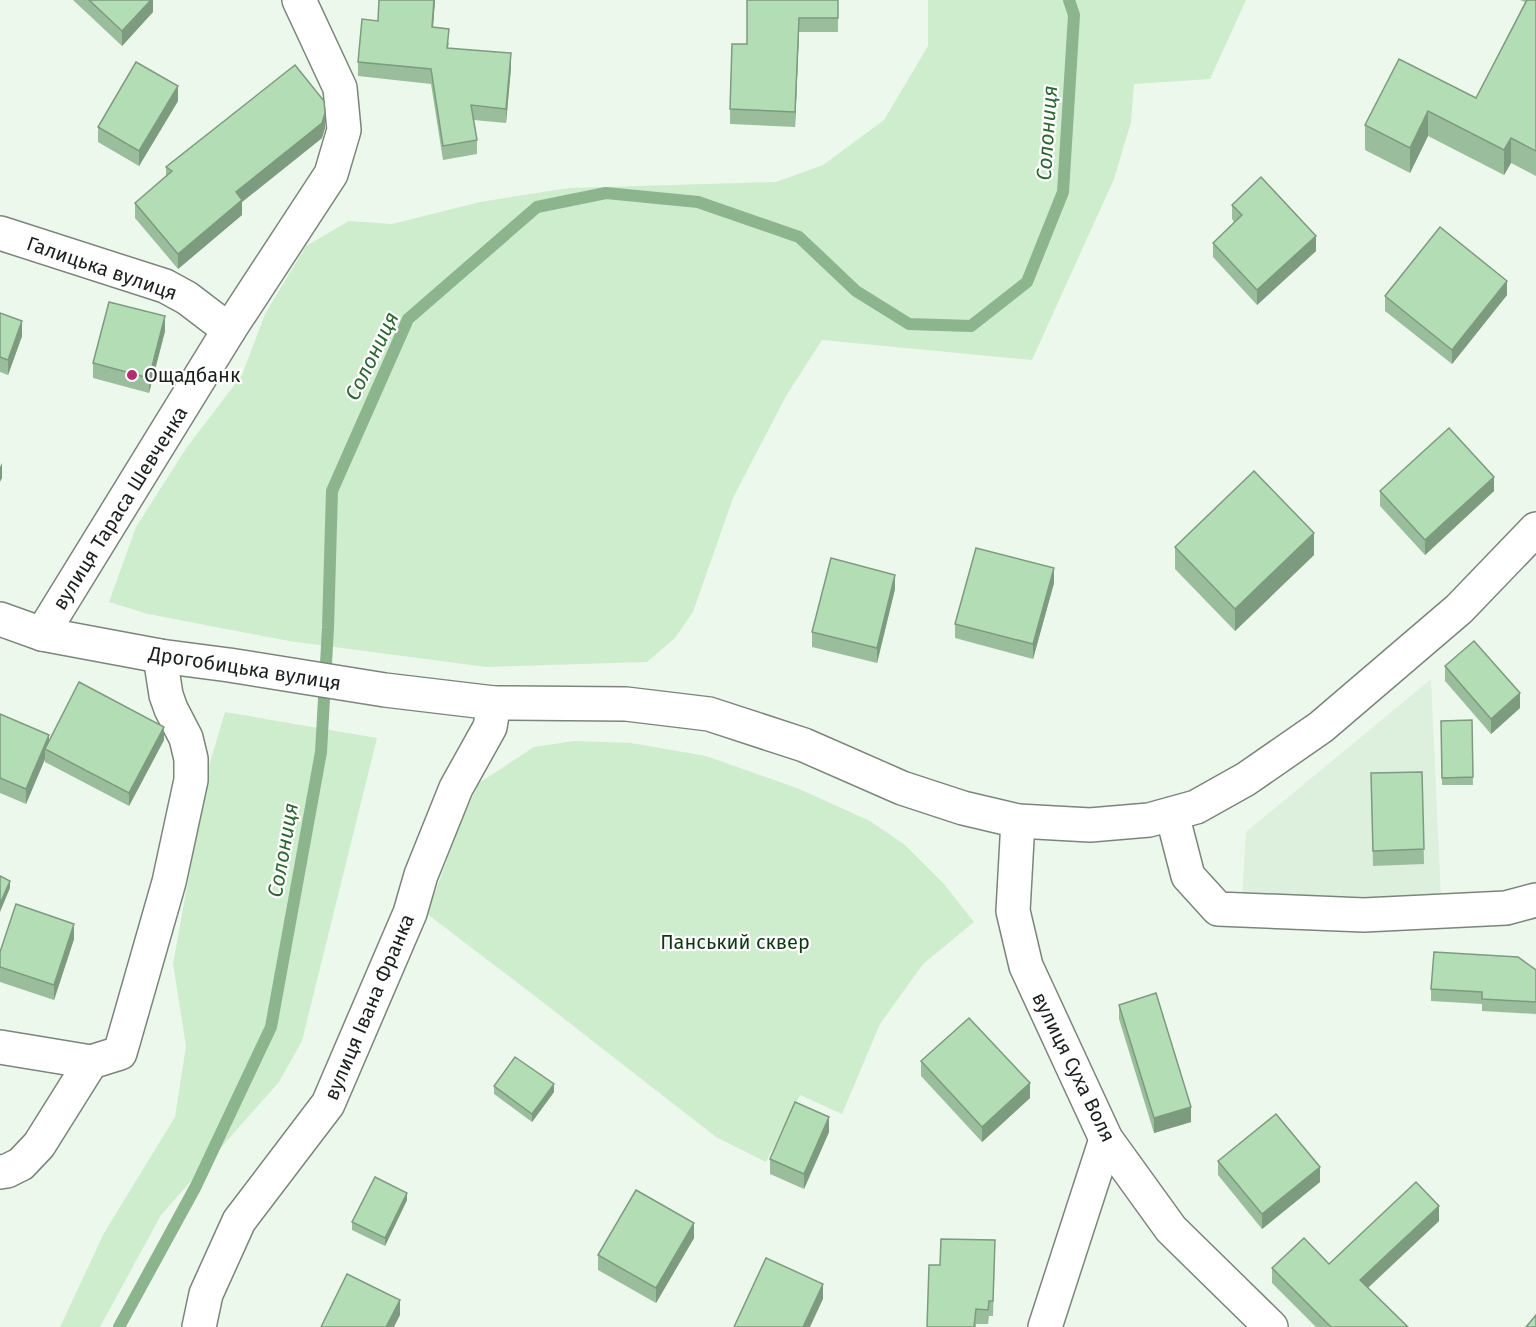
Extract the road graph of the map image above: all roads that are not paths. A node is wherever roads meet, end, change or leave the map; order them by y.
1 (299, 0) edge
2 (0, 234) edge
3 (229, 330) junction
4 (1536, 530) edge
5 (0, 619) edge
6 (42, 634) junction
7 (160, 656) junction
8 (494, 703) junction
9 (1172, 814) junction
10 (1018, 821) junction
11 (1536, 900) edge
12 (0, 1047) edge
13 (91, 1062) junction
14 (1106, 1139) junction
15 (0, 1172) edge
16 (199, 1327) edge
17 (1046, 1327) edge
18 (1271, 1327) edge

1 - 3 street, вулиця Тараса Шевченка
2 - 3 street, Галицька вулиця
3 - 6 street, вулиця Тараса Шевченка
4 - 9 street, Дрогобицька вулиця
5 - 6 street, Дрогобицька вулиця
6 - 7 street, Дрогобицька вулиця
7 - 8 street, Дрогобицька вулиця
7 - 13 street
8 - 10 street, Дрогобицька вулиця
8 - 16 street, вулиця Івана Франка
9 - 10 street, Дрогобицька вулиця
9 - 11 street
10 - 14 street, вулиця Суха Воля
12 - 13 street
13 - 15 street
14 - 17 street
14 - 18 street, вулиця Суха Воля

